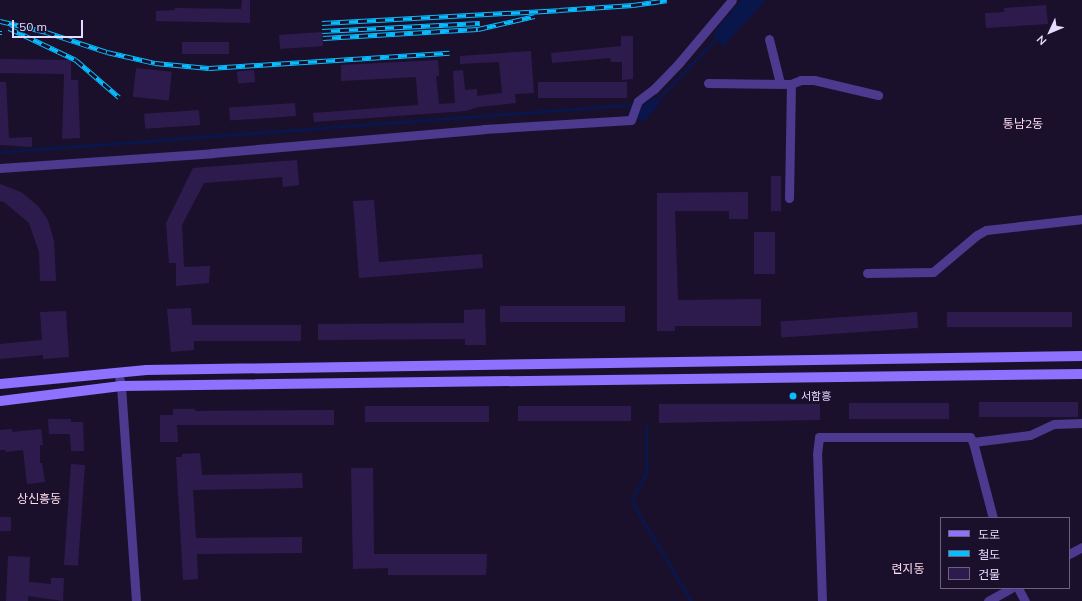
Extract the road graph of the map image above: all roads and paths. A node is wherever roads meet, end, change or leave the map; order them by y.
1 (732, 0) edge
2 (769, 39) dead end
3 (780, 82) junction
4 (708, 84) dead end
5 (790, 84) junction
6 (878, 95) dead end
7 (0, 168) edge
8 (789, 198) dead end
9 (1082, 219) edge
10 (867, 273) dead end
11 (1082, 356) edge
12 (118, 372) junction
13 (1082, 374) edge
14 (0, 384) edge
15 (121, 386) junction
16 (0, 401) edge
17 (1082, 423) edge
18 (973, 442) junction
19 (993, 517) edge
20 (1082, 547) edge
21 (1070, 553) edge
22 (1009, 589) edge
23 (1019, 589) edge
24 (136, 601) edge
25 (822, 601) edge
26 (988, 601) edge
27 (1025, 601) edge

1 - 7 street
2 - 3 street
3 - 4 street
3 - 5 street
5 - 6 street
5 - 8 street
9 - 10 street
11 - 12 main road
12 - 14 main road
12 - 15 street
13 - 15 main road
15 - 16 main road
15 - 24 street
17 - 18 street
18 - 19 street
18 - 25 street
20 - 21 street
22 - 26 street
23 - 27 street

